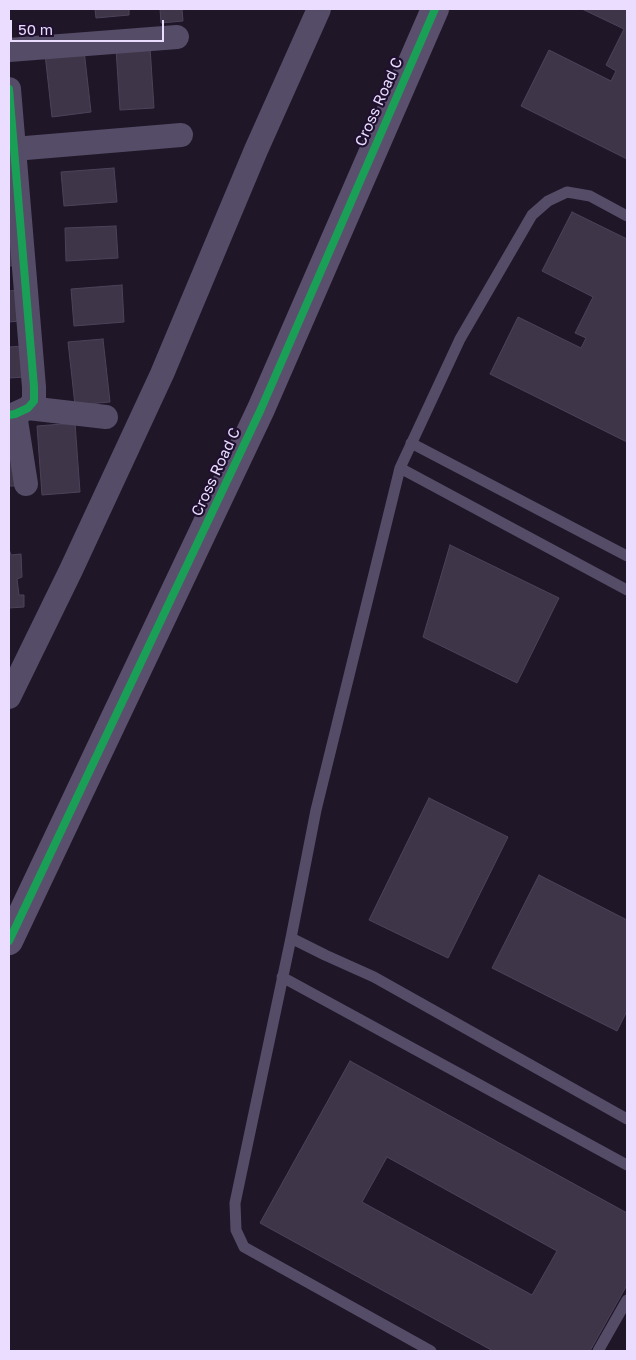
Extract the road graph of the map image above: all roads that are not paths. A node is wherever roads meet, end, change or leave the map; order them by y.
1 (319, 9) edge
2 (435, 9) edge
3 (177, 37) dead end
4 (9, 50) edge
5 (9, 89) edge
6 (181, 135) dead end
7 (14, 148) junction
8 (627, 216) edge
9 (17, 412) edge
10 (106, 417) dead end
11 (411, 443) junction
12 (400, 468) junction
13 (26, 484) dead end
14 (627, 556) edge
15 (627, 590) edge
16 (9, 697) edge
17 (291, 938) junction
18 (9, 941) edge
19 (282, 977) junction
20 (627, 1119) edge
21 (627, 1165) edge
22 (627, 1300) edge
23 (431, 1351) edge
24 (598, 1351) edge

1 - 16 street
2 - 18 street, Cross Road C
3 - 4 street
5 - 7 street
6 - 7 street
7 - 9 street
8 - 11 lane
9 - 10 street
9 - 13 street
11 - 12 lane
11 - 14 lane
12 - 15 lane
12 - 17 lane
17 - 19 lane
17 - 20 lane
19 - 21 lane
19 - 23 lane
22 - 24 lane

